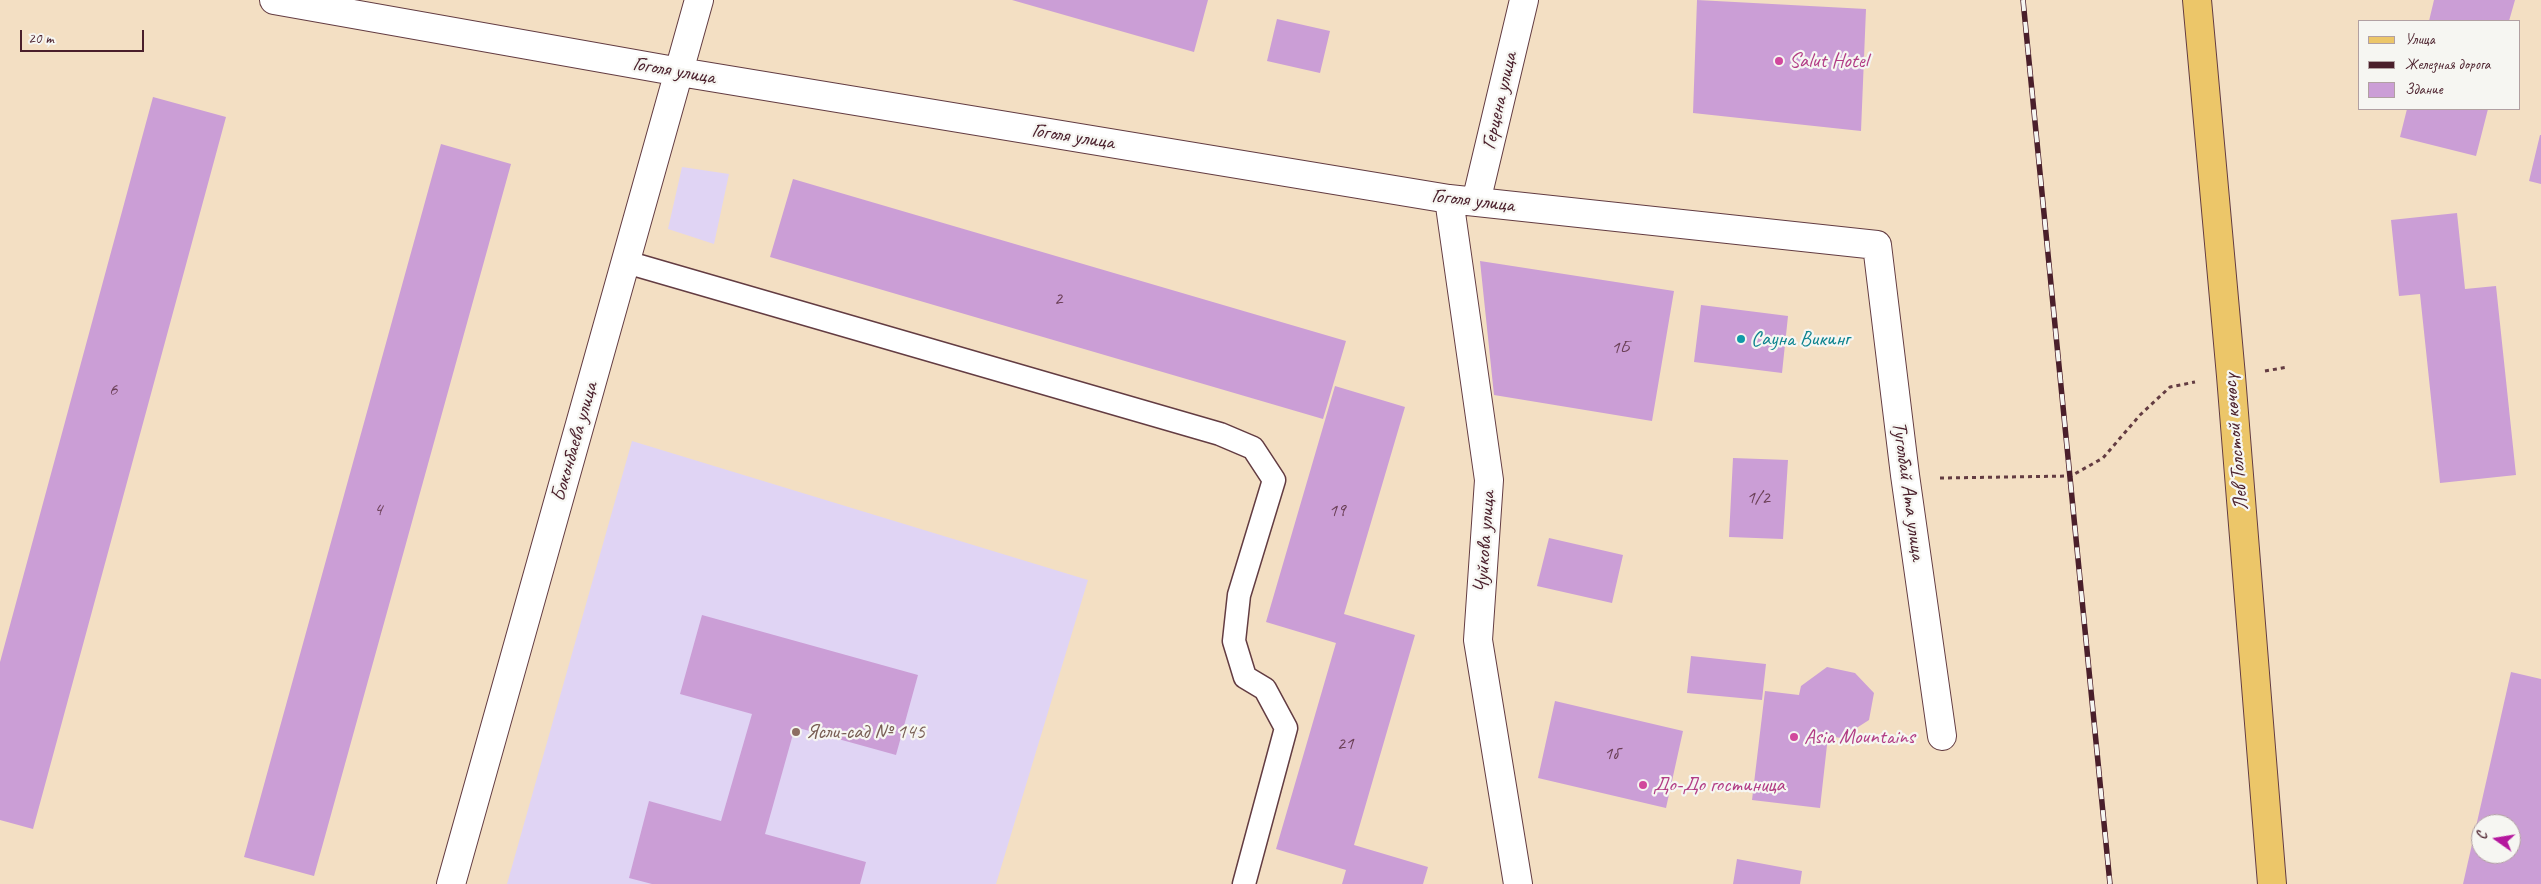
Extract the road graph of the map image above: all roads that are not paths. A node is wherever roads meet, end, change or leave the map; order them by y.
1 (274, 0) edge
2 (699, 0) edge
3 (1524, 0) edge
4 (2196, 0) edge
5 (680, 72) junction
6 (1449, 199) junction
7 (1476, 202) junction
8 (1877, 245) joint
9 (626, 262) junction
10 (1942, 736) dead end
11 (451, 884) edge
12 (1244, 884) edge
13 (1518, 884) edge
14 (2272, 884) edge

1 - 5 street, Гоголя улица
2 - 5 street, Боконбаева улица
3 - 7 street, Герцена улица
4 - 14 main road, Лев Толстой көчөсү
5 - 6 street, Гоголя улица
5 - 9 street, Боконбаева улица
6 - 7 street, Гоголя улица
6 - 13 street, Чуйкова улица
7 - 8 street, Гоголя улица
8 - 10 street, Туголбай Ата улица
9 - 11 street, Боконбаева улица
9 - 12 lane

